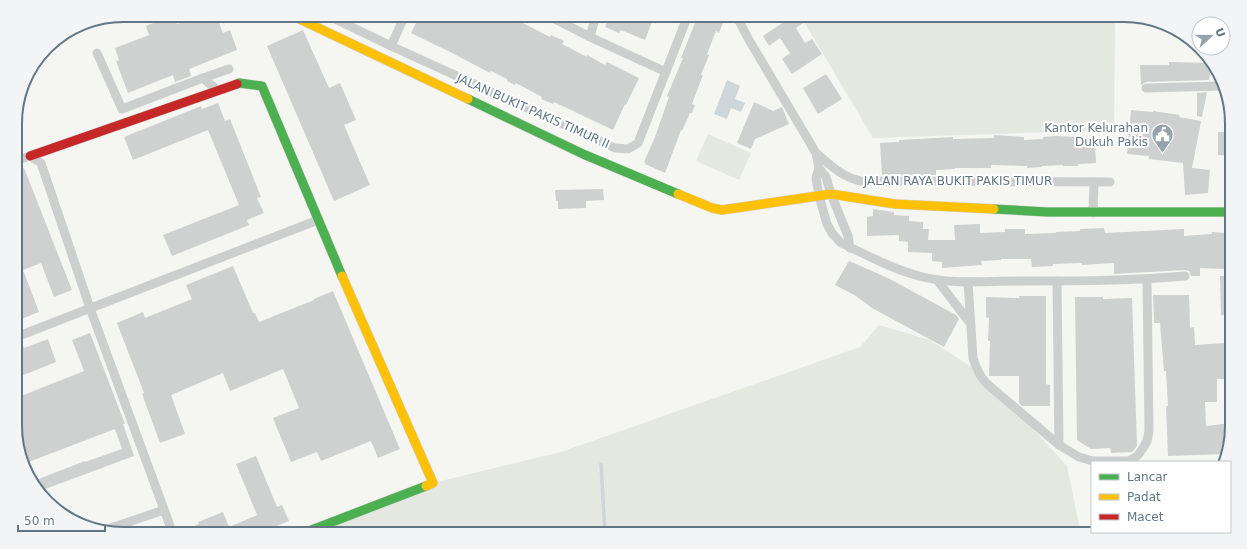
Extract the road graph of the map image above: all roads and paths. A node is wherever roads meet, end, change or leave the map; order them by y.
1 (306, 22) edge
2 (341, 22) edge
3 (402, 22) edge
4 (561, 22) edge
5 (594, 22) edge
6 (685, 22) edge
7 (740, 22) edge
8 (590, 37) junction
9 (391, 46) junction
10 (97, 53) dead end
11 (229, 69) dead end
12 (666, 72) junction
13 (203, 78) junction
14 (1218, 86) edge
15 (1146, 88) dead end
16 (217, 90) junction
17 (816, 153) junction
18 (30, 156) junction
19 (22, 159) edge
20 (819, 168) junction
21 (1094, 182) junction
22 (1110, 182) dead end
23 (831, 194) junction
24 (819, 196) junction
25 (1225, 212) edge
26 (1093, 213) junction
27 (318, 220) junction
28 (850, 248) junction
29 (1186, 276) dead end
30 (937, 280) junction
31 (1147, 280) junction
32 (1057, 281) junction
33 (968, 282) junction
34 (90, 308) junction
35 (971, 323) junction
36 (22, 335) edge
37 (1059, 445) junction
38 (164, 510) junction
39 (115, 527) edge
40 (170, 527) edge
41 (319, 527) edge

1 - 24 street
2 - 9 street, JALAN BUKIT PAKIS TIMUR II
3 - 9 street
4 - 8 street
5 - 8 street
6 - 12 street, JALAN BUKIT PAKIS TIMUR II
7 - 17 street, JALAN RAYA BUKIT PAKIS TIMUR
8 - 12 street
9 - 12 street, JALAN BUKIT PAKIS TIMUR II
10 - 13 street
11 - 13 street
13 - 16 street
14 - 15 street
16 - 18 street
16 - 27 street
17 - 20 street, JALAN RAYA BUKIT PAKIS TIMUR
17 - 21 street, JALAN RAYA BUKIT PAKIS TIMUR
18 - 19 street
18 - 34 street
20 - 23 street, JALAN RAYA BUKIT PAKIS TIMUR
20 - 24 street, JALAN RAYA BUKIT PAKIS TIMUR
21 - 22 street, JALAN RAYA BUKIT PAKIS TIMUR
21 - 26 street
23 - 24 street
23 - 26 street
23 - 28 street, JALAN RAYA BUKIT PAKIS TIMUR
24 - 28 street, JALAN RAYA BUKIT PAKIS TIMUR
25 - 26 street
27 - 34 street
27 - 41 street
28 - 30 street, JALAN RAYA BUKIT PAKIS TIMUR
29 - 31 street, JALAN RAYA BUKIT PAKIS TIMUR
30 - 33 street, JALAN RAYA BUKIT PAKIS TIMUR
30 - 35 street
31 - 32 street, JALAN RAYA BUKIT PAKIS TIMUR
31 - 37 street
32 - 33 street, JALAN RAYA BUKIT PAKIS TIMUR
32 - 37 street
33 - 35 street
34 - 36 street
34 - 38 street
35 - 37 street
38 - 39 street
38 - 40 street

